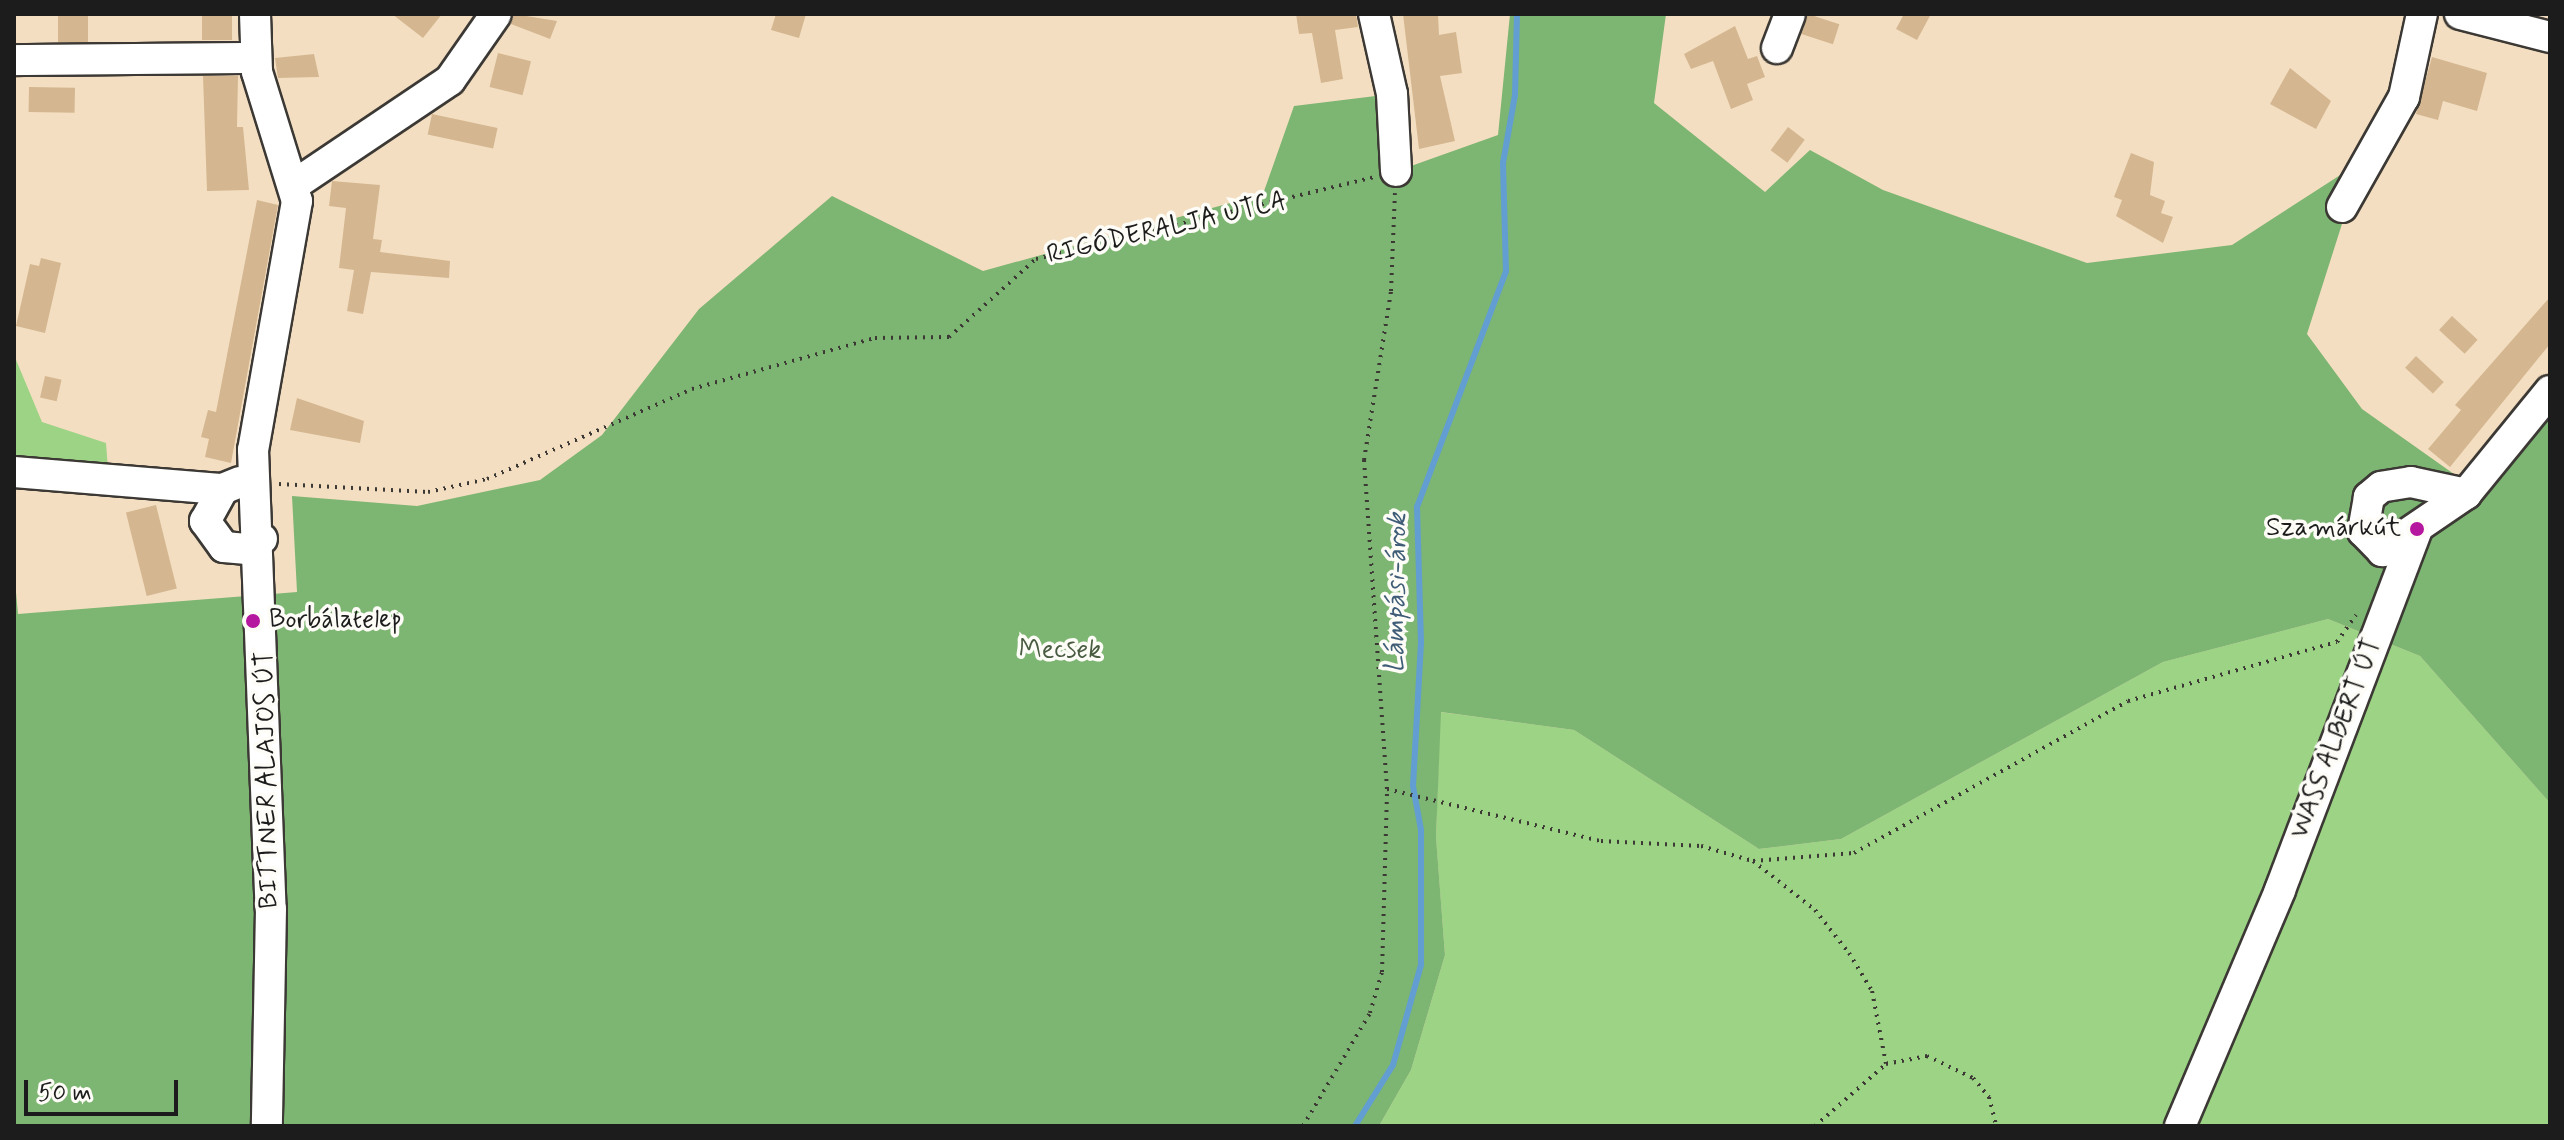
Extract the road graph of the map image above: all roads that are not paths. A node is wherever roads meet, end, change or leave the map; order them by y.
1 (255, 14) edge
2 (496, 14) edge
3 (1374, 14) edge
4 (1790, 14) edge
5 (2422, 14) edge
6 (2460, 14) edge
7 (2550, 37) edge
8 (1777, 48) dead end
9 (256, 58) junction
10 (14, 60) edge
11 (1396, 171) road end
12 (297, 183) junction
13 (2342, 207) dead end
14 (2550, 391) edge
15 (14, 472) edge
16 (256, 482) junction
17 (223, 489) junction
18 (2466, 494) junction
19 (2417, 529) junction
20 (262, 539) junction
21 (267, 1126) edge
22 (2180, 1126) edge

1 - 9 street, BITTNER ALAJOS ÚT
2 - 12 street
3 - 11 street
4 - 8 street
5 - 13 street
6 - 7 street
9 - 10 street
9 - 12 street, BITTNER ALAJOS ÚT
12 - 16 street, BITTNER ALAJOS ÚT
14 - 18 street
15 - 17 street
16 - 17 street
16 - 20 street, BITTNER ALAJOS ÚT
17 - 20 street
18 - 19 street
18 - 19 street
19 - 22 street, WASS ALBERT ÚT
20 - 21 street, BITTNER ALAJOS ÚT

